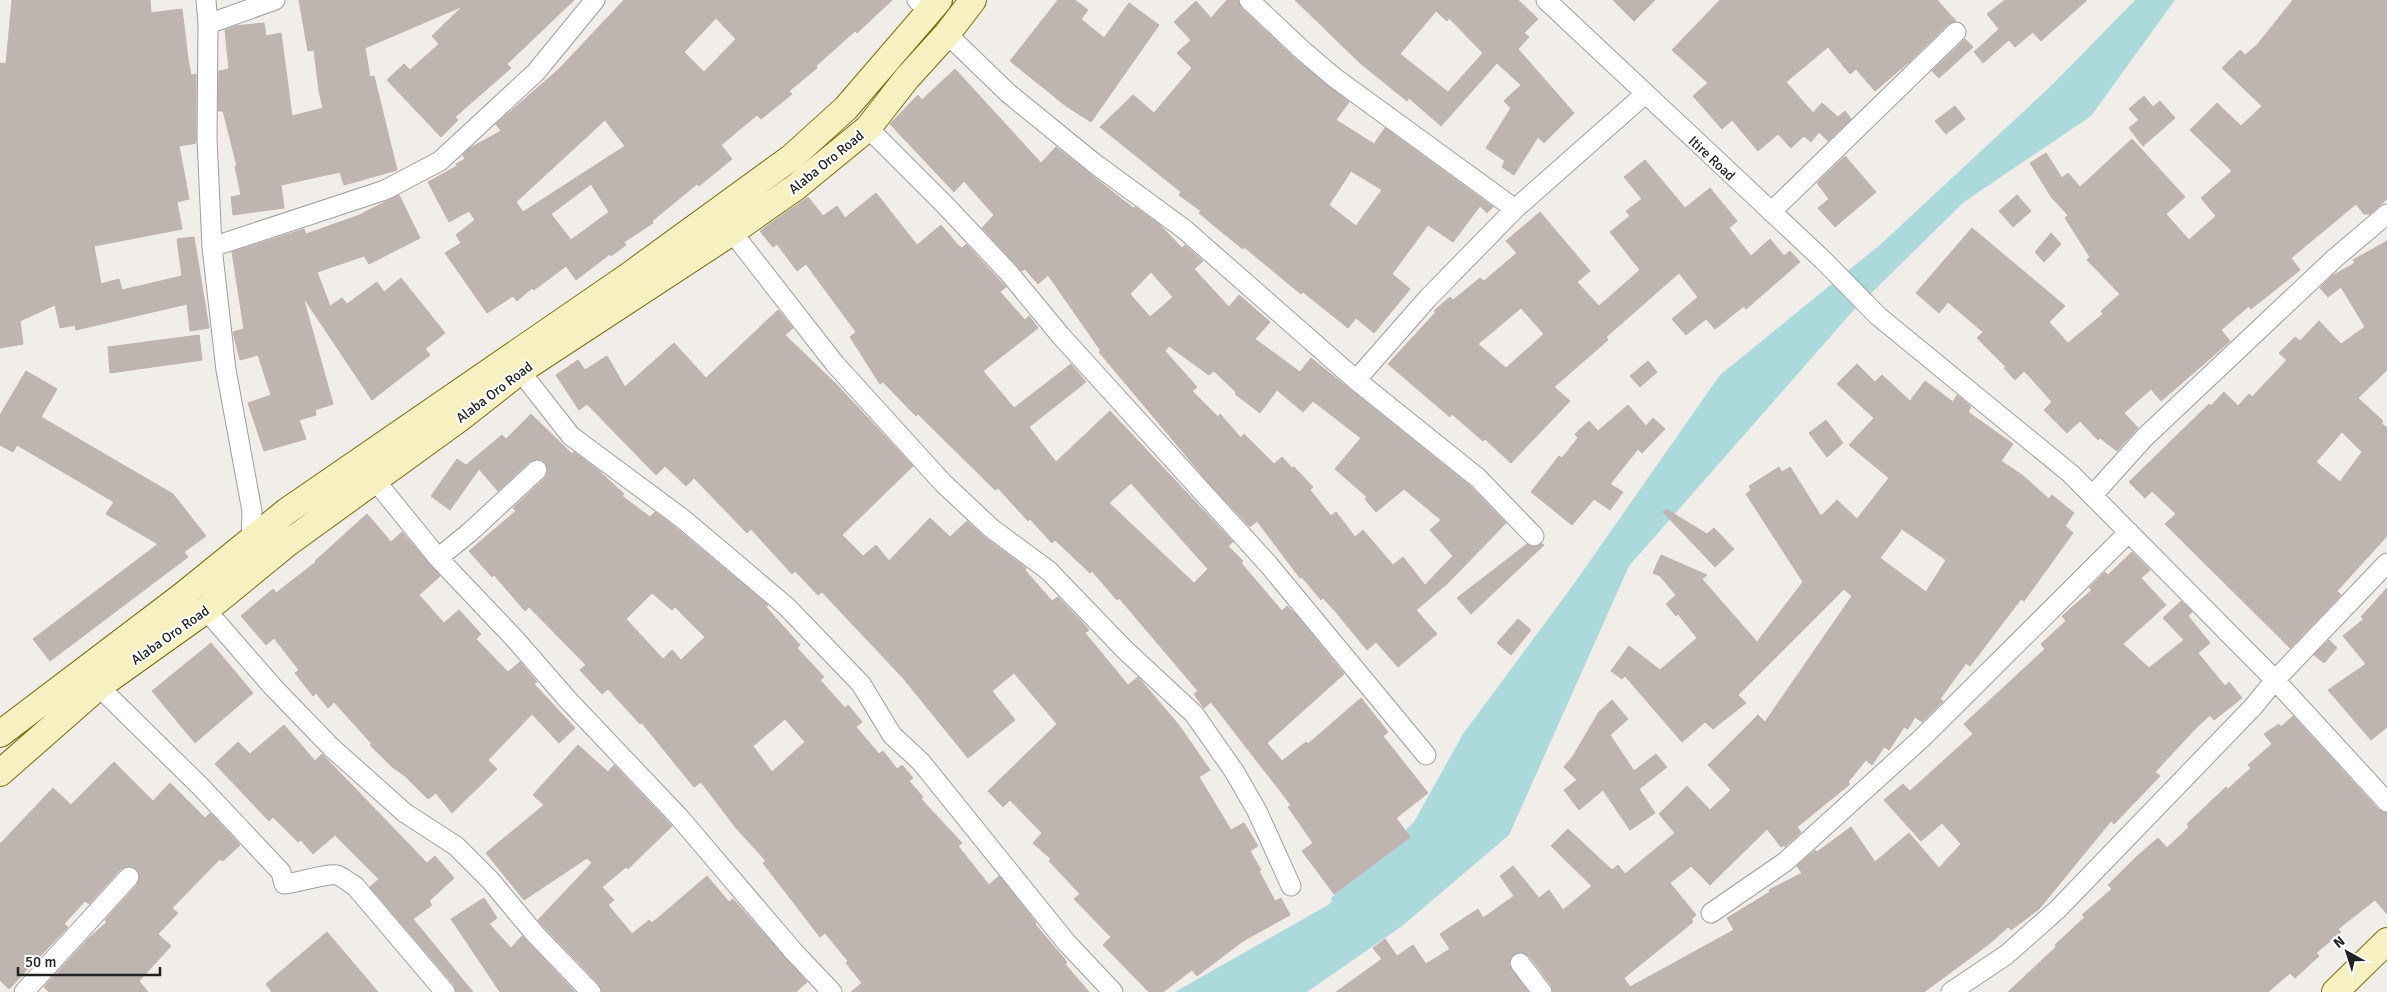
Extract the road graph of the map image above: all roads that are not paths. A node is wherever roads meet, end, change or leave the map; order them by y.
1 (206, 0) edge
2 (275, 0) edge
3 (595, 0) edge
4 (973, 0) edge
5 (1249, 0) edge
6 (1546, 0) edge
7 (929, 4) edge
8 (208, 24) junction
9 (1956, 32) dead end
10 (947, 34) junction
11 (1644, 95) junction
12 (868, 128) junction
13 (1515, 209) junction
14 (1771, 212) junction
15 (2387, 214) edge
16 (732, 232) junction
17 (212, 247) junction
18 (520, 371) junction
19 (1356, 380) junction
20 (537, 470) dead end
21 (374, 479) junction
22 (2092, 496) junction
23 (2128, 532) junction
24 (1534, 536) dead end
25 (251, 540) junction
26 (438, 558) junction
27 (2387, 563) edge
28 (206, 610) junction
29 (90, 678) junction
30 (2275, 680) junction
31 (0, 734) edge
32 (1426, 755) dead end
33 (0, 773) edge
34 (2387, 802) edge
35 (129, 877) dead end
36 (1292, 886) dead end
37 (1711, 913) dead end
38 (2387, 941) edge
39 (1520, 963) dead end
40 (24, 992) edge
41 (445, 992) edge
42 (592, 992) edge
43 (832, 992) edge
44 (1113, 992) edge
45 (1542, 992) edge
46 (1951, 992) edge
47 (2335, 992) edge

1 - 8 street
2 - 8 street
3 - 17 street
4 - 10 main road, Alaba Oro Road
5 - 13 street
6 - 11 street, Itire Road
7 - 25 main road, Alaba Oro Road
8 - 17 street
9 - 14 street
10 - 12 main road, Alaba Oro Road
10 - 19 street
11 - 13 street
11 - 14 street, Itire Road
12 - 16 main road, Alaba Oro Road
12 - 32 street
13 - 19 street
14 - 22 street, Itire Road
15 - 22 street
16 - 18 main road, Alaba Oro Road
16 - 36 street
17 - 25 street
18 - 21 main road, Alaba Oro Road
18 - 44 street
19 - 24 street
20 - 26 street
21 - 26 street
21 - 28 main road, Alaba Oro Road
22 - 23 street, Itire Road
23 - 30 street, Itire Road
23 - 37 street
25 - 29 main road, Alaba Oro Road
26 - 43 street
27 - 30 street
28 - 29 main road, Alaba Oro Road
28 - 42 street
29 - 31 main road, Alaba Oro Road
29 - 33 main road, Alaba Oro Road
29 - 41 street
30 - 34 street, Itire Road
30 - 46 street
35 - 40 street
38 - 47 main road
39 - 45 street

